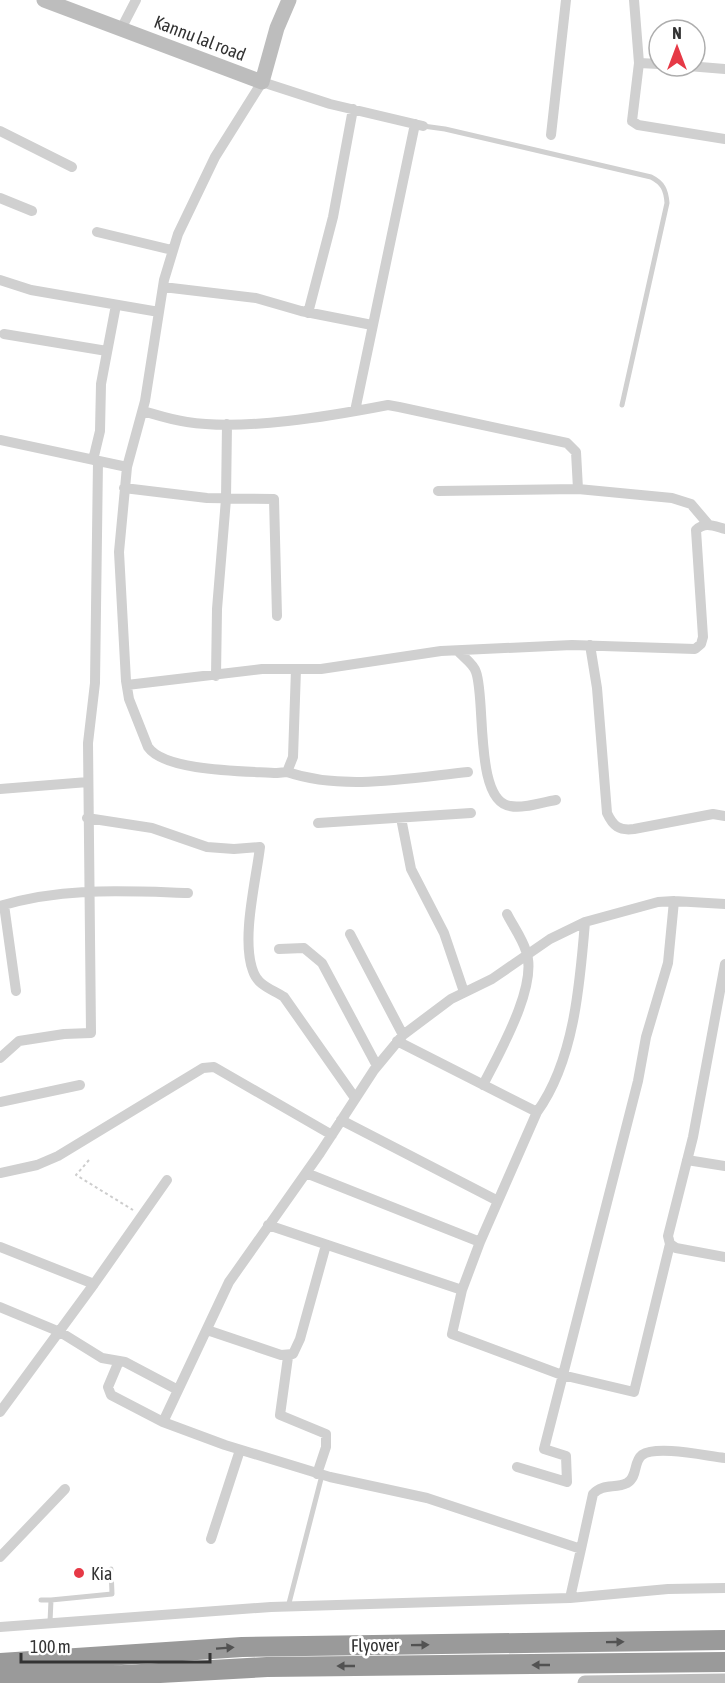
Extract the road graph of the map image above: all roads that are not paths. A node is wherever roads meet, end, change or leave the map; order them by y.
1 (44, 0) edge
2 (136, 0) edge
3 (289, 0) edge
4 (566, 0) edge
5 (634, 0) edge
6 (121, 29) junction
7 (639, 63) junction
8 (647, 63) edge
9 (707, 68) edge
10 (725, 69) edge
11 (262, 82) junction
12 (353, 109) junction
13 (419, 125) junction
14 (0, 131) edge
15 (551, 135) dead end
16 (725, 140) edge
17 (72, 167) dead end
18 (0, 198) edge
19 (32, 211) dead end
20 (97, 232) dead end
21 (172, 250) junction
22 (0, 280) edge
23 (163, 287) junction
24 (116, 304) junction
25 (159, 312) junction
26 (308, 313) junction
27 (372, 325) junction
28 (4, 334) dead end
29 (107, 351) junction
30 (622, 405) dead end
31 (143, 411) junction
32 (355, 411) junction
33 (227, 424) junction
34 (0, 440) edge
35 (95, 460) junction
36 (127, 467) junction
37 (124, 488) junction
38 (578, 489) junction
39 (438, 491) dead end
40 (226, 499) junction
41 (708, 524) junction
42 (725, 529) edge
43 (277, 616) dead end
44 (590, 645) junction
45 (458, 651) junction
46 (296, 669) junction
47 (216, 676) junction
48 (128, 685) junction
49 (287, 772) junction
50 (468, 772) dead end
51 (88, 782) junction
52 (0, 789) edge
53 (556, 800) dead end
54 (471, 813) dead end
55 (725, 816) edge
56 (87, 818) junction
57 (401, 818) junction
58 (318, 824) dead end
59 (88, 890) junction
60 (188, 893) dead end
61 (674, 901) junction
62 (725, 904) edge
63 (2, 906) edge
64 (507, 914) dead end
65 (585, 922) junction
66 (350, 934) dead end
67 (279, 949) dead end
68 (527, 953) junction
69 (725, 964) edge
70 (16, 992) dead end
71 (464, 992) junction
72 (400, 1038) junction
73 (0, 1058) edge
74 (377, 1066) junction
75 (80, 1085) dead end
76 (483, 1085) junction
77 (355, 1098) junction
78 (0, 1102) edge
79 (537, 1112) junction
80 (341, 1120) junction
81 (332, 1135) junction
82 (687, 1160) junction
83 (725, 1166) edge
84 (0, 1173) edge
85 (306, 1173) junction
86 (167, 1180) dead end
87 (498, 1201) junction
88 (268, 1225) junction
89 (480, 1242) junction
90 (670, 1244) junction
91 (326, 1245) junction
92 (0, 1247) edge
93 (725, 1257) edge
94 (94, 1284) junction
95 (462, 1290) junction
96 (0, 1307) edge
97 (207, 1330) junction
98 (60, 1332) junction
99 (288, 1357) junction
100 (119, 1361) junction
101 (562, 1375) junction
102 (178, 1390) junction
103 (0, 1412) edge
104 (163, 1422) junction
105 (240, 1450) junction
106 (725, 1458) edge
107 (517, 1467) dead end
108 (320, 1474) junction
109 (65, 1489) dead end
110 (211, 1539) dead end
111 (581, 1549) junction
112 (0, 1557) edge
113 (111, 1569) dead end
114 (725, 1588) edge
115 (570, 1598) junction
116 (41, 1600) dead end
117 (51, 1600) junction
118 (288, 1607) junction
119 (50, 1622) junction
120 (0, 1627) edge
121 (725, 1640) edge
122 (26, 1660) junction
123 (725, 1662) edge
124 (0, 1663) edge
125 (127, 1679) edge
126 (725, 1681) edge
127 (0, 1682) edge
128 (27, 1682) edge
129 (585, 1683) edge

1 - 6 street, Kannu lal road
2 - 6 street
3 - 11 street, Kannu lal road
4 - 15 street
5 - 7 street
6 - 11 street, Kannu lal road
7 - 8 street
7 - 16 street
9 - 10 street
11 - 12 street
11 - 21 street
12 - 13 street
12 - 26 street
13 - 27 street
13 - 30 lane
14 - 17 street
18 - 19 street
20 - 21 street
21 - 23 street
22 - 24 street
23 - 25 street
23 - 26 street
24 - 25 street
24 - 29 street
25 - 31 street
26 - 27 street
27 - 32 street
28 - 29 street
29 - 35 street
31 - 33 street
31 - 36 street
32 - 33 street
32 - 38 street
33 - 40 street
34 - 35 street
35 - 36 street
35 - 51 street
36 - 37 street
37 - 40 street
37 - 48 street
38 - 39 street
38 - 41 street
40 - 43 street
40 - 47 street
41 - 42 street
41 - 44 street
44 - 45 street
44 - 55 street
45 - 46 street
45 - 53 street
46 - 47 street
46 - 49 street
47 - 48 street
48 - 49 street
49 - 50 street
51 - 52 street
51 - 56 street
54 - 57 street
56 - 59 street
56 - 77 street
57 - 58 street
57 - 71 street
59 - 60 street
59 - 63 street
59 - 73 street
61 - 62 street
61 - 65 street
61 - 101 street
63 - 70 street
64 - 68 street
65 - 68 street
65 - 79 street
66 - 72 street
67 - 74 street
68 - 71 street
68 - 76 street
69 - 82 street
71 - 72 street
72 - 74 street
72 - 76 street
74 - 77 street
75 - 78 street
76 - 79 street
77 - 80 street
79 - 87 street
80 - 81 street
80 - 87 street
81 - 84 street
81 - 85 street
82 - 83 street
82 - 90 street
85 - 88 street
85 - 89 street
86 - 94 street
87 - 89 street
88 - 91 street
88 - 97 street
89 - 95 street
90 - 93 street
90 - 101 street
91 - 95 street
91 - 99 street
92 - 94 street
94 - 98 street
95 - 101 street
96 - 98 street
97 - 99 street
97 - 102 street
98 - 100 street
98 - 103 street
99 - 108 street
100 - 102 street
100 - 104 street
101 - 107 street
102 - 104 street
104 - 105 street
105 - 108 street
105 - 110 street
106 - 111 street
108 - 111 street
108 - 118 lane
109 - 112 street
111 - 115 street
113 - 117 lane
114 - 115 street
115 - 118 street
116 - 117 lane
117 - 119 lane
118 - 119 street
119 - 120 street
122 -> 121 highway, Flyover
122 - 124 highway, Flyover
122 - 128 street
123 -> 125 highway, Flyover
125 - 128 highway, Flyover
126 - 129 street
127 - 128 highway, Flyover

